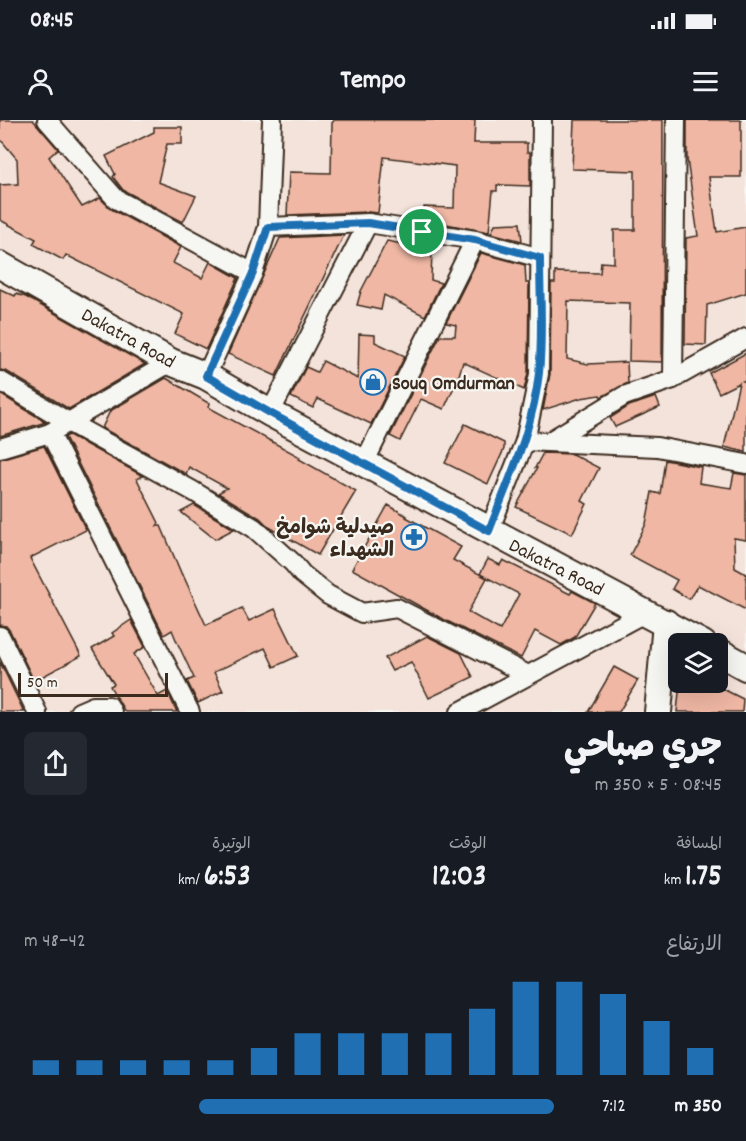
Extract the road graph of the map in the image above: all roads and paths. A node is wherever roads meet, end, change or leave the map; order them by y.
1 (47, 120) edge
2 (272, 120) edge
3 (542, 120) edge
4 (676, 120) edge
5 (368, 223) junction
6 (268, 227) junction
7 (475, 240) junction
8 (540, 258) junction
9 (0, 265) edge
10 (253, 273) junction
11 (746, 338) edge
12 (171, 362) junction
13 (206, 376) junction
14 (673, 379) junction
15 (0, 381) edge
16 (270, 413) junction
17 (70, 423) junction
18 (50, 433) junction
19 (525, 441) junction
20 (550, 441) junction
21 (0, 448) edge
22 (364, 462) junction
23 (746, 464) edge
24 (489, 531) junction
25 (656, 617) junction
26 (684, 633) edge
27 (0, 636) edge
28 (728, 657) edge
29 (746, 666) edge
30 (528, 675) junction
31 (37, 712) edge
32 (79, 712) edge
33 (112, 712) edge
34 (190, 712) edge
35 (460, 712) edge
36 (658, 712) edge

1 - 10 street
2 - 6 street
3 - 8 street
4 - 14 street
5 - 6 street
5 - 7 street
5 - 16 street
6 - 10 street
7 - 8 street
7 - 22 street
8 - 19 street
9 - 12 street, Dakatra Road
10 - 13 street
11 - 14 street
12 - 13 street, Dakatra Road
12 - 17 street
13 - 16 street, Dakatra Road
14 - 20 street
15 - 17 street
16 - 22 street, Dakatra Road
17 - 18 street
17 - 30 street
18 - 21 street
18 - 34 street
19 - 20 street
19 - 24 street
20 - 23 street
22 - 24 street, Dakatra Road
24 - 25 street, Dakatra Road
25 - 26 street, Dakatra Road
25 - 30 street
25 - 36 street
27 - 31 street
28 - 29 street
30 - 35 street
32 - 33 street

